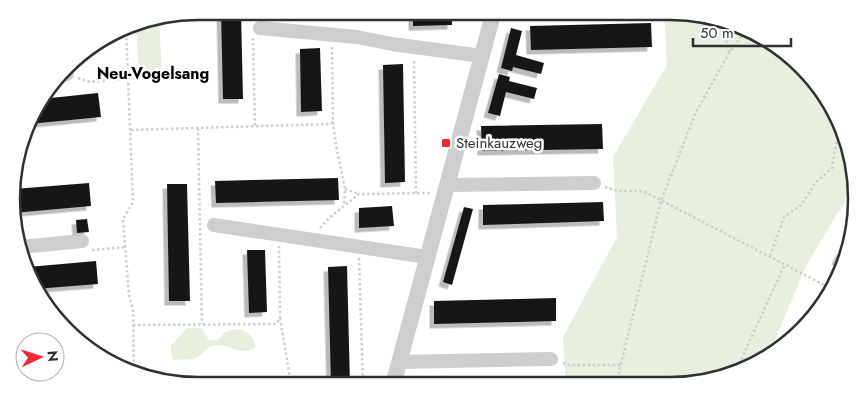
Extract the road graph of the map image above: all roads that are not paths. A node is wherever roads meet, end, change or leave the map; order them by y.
1 (492, 20) edge
2 (256, 33) road end
3 (482, 56) junction
4 (594, 183) road end
5 (446, 189) junction
6 (214, 225) dead end
7 (82, 241) road end
8 (26, 246) edge
9 (427, 257) junction
10 (551, 360) road end
11 (399, 362) junction
12 (395, 377) edge

1 - 3 street
2 - 3 street
3 - 5 street
4 - 5 street
5 - 9 street
6 - 9 street
7 - 8 street
9 - 11 street
10 - 11 street
11 - 12 street

